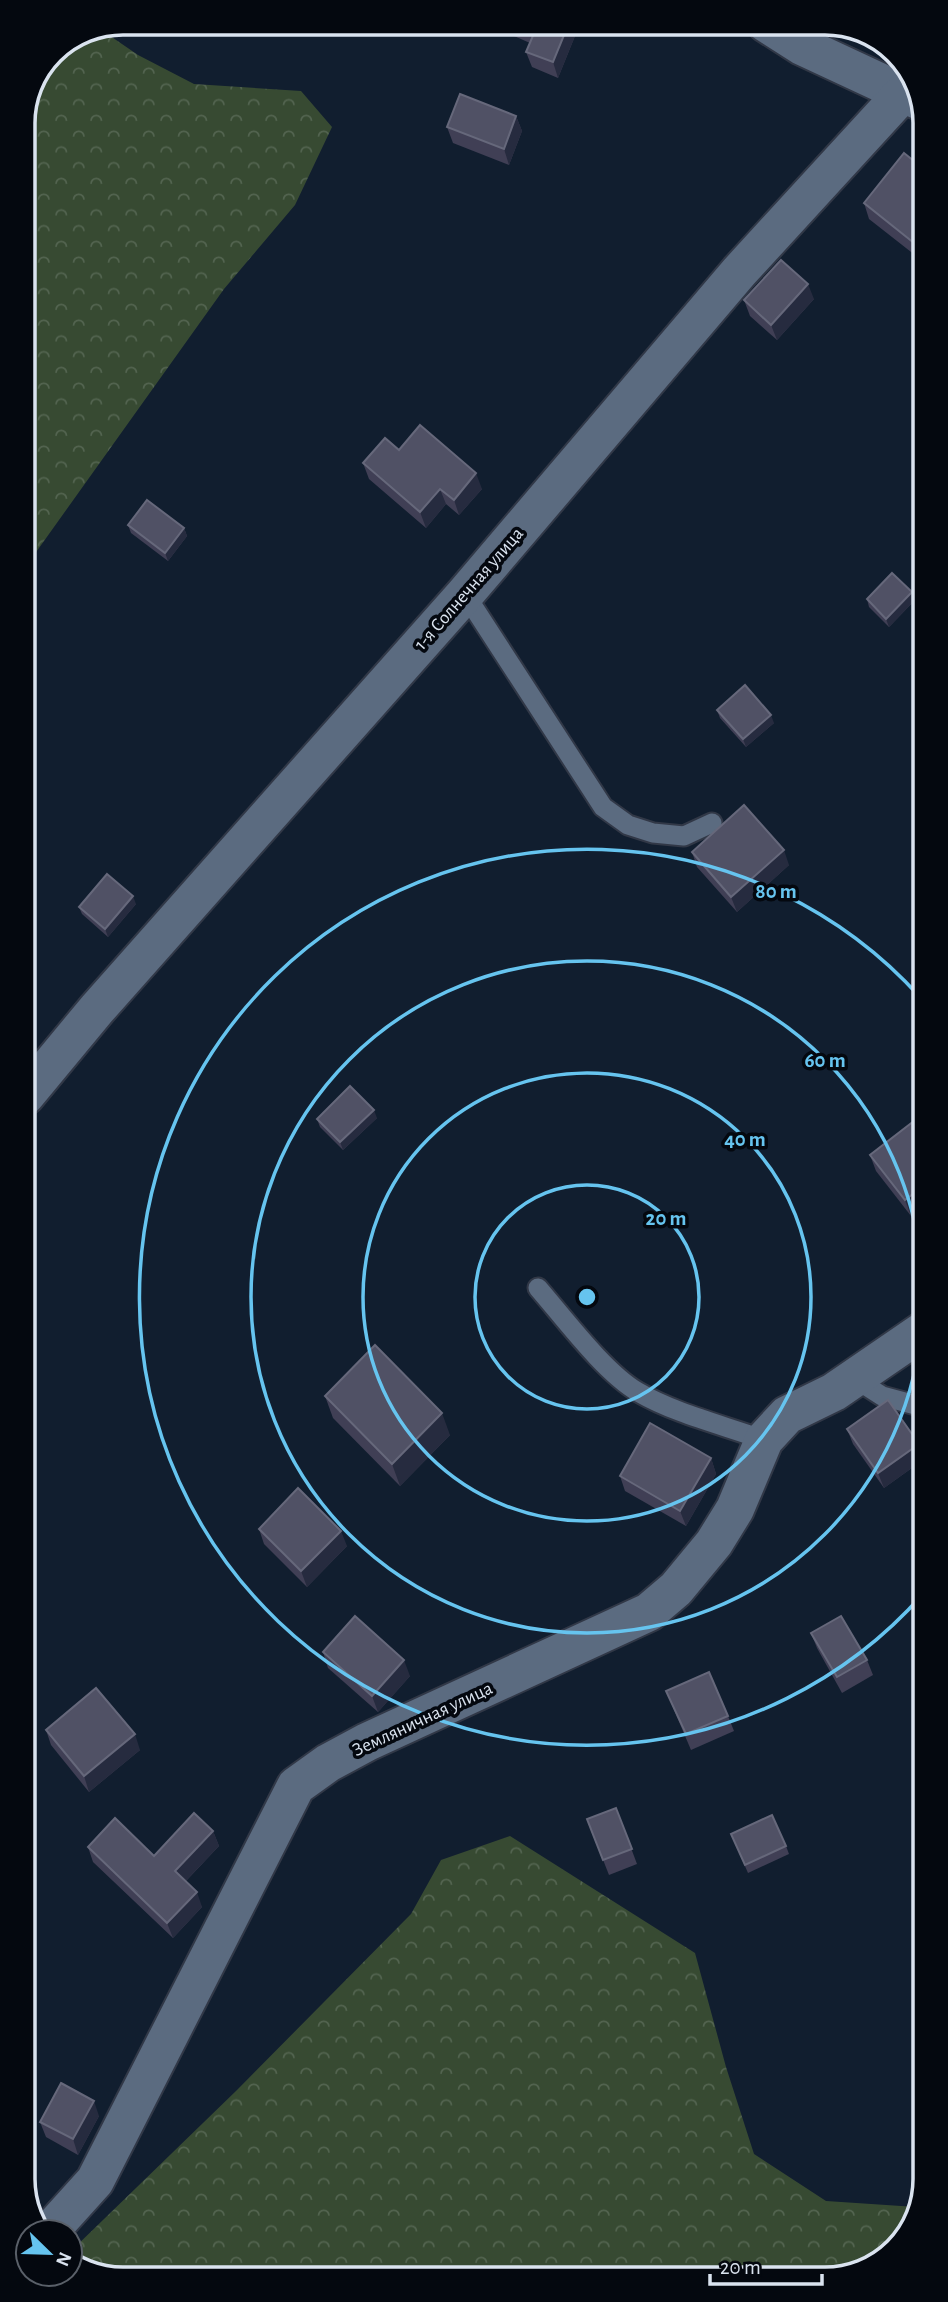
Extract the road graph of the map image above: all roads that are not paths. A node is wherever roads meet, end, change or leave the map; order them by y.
1 (784, 35) edge
2 (906, 89) edge
3 (908, 97) edge
4 (465, 594) junction
5 (712, 823) dead end
6 (35, 1084) edge
7 (538, 1288) dead end
8 (913, 1338) edge
9 (854, 1378) junction
10 (913, 1404) edge
11 (764, 1440) junction
12 (62, 2218) edge

1 - 2 street
3 - 4 street, 1-я Солнечная улица
4 - 5 lane
4 - 6 street, 1-я Солнечная улица
7 - 11 lane
8 - 9 street, Земляничная улица
9 - 10 lane
9 - 11 street, Земляничная улица
11 - 12 street, Земляничная улица

